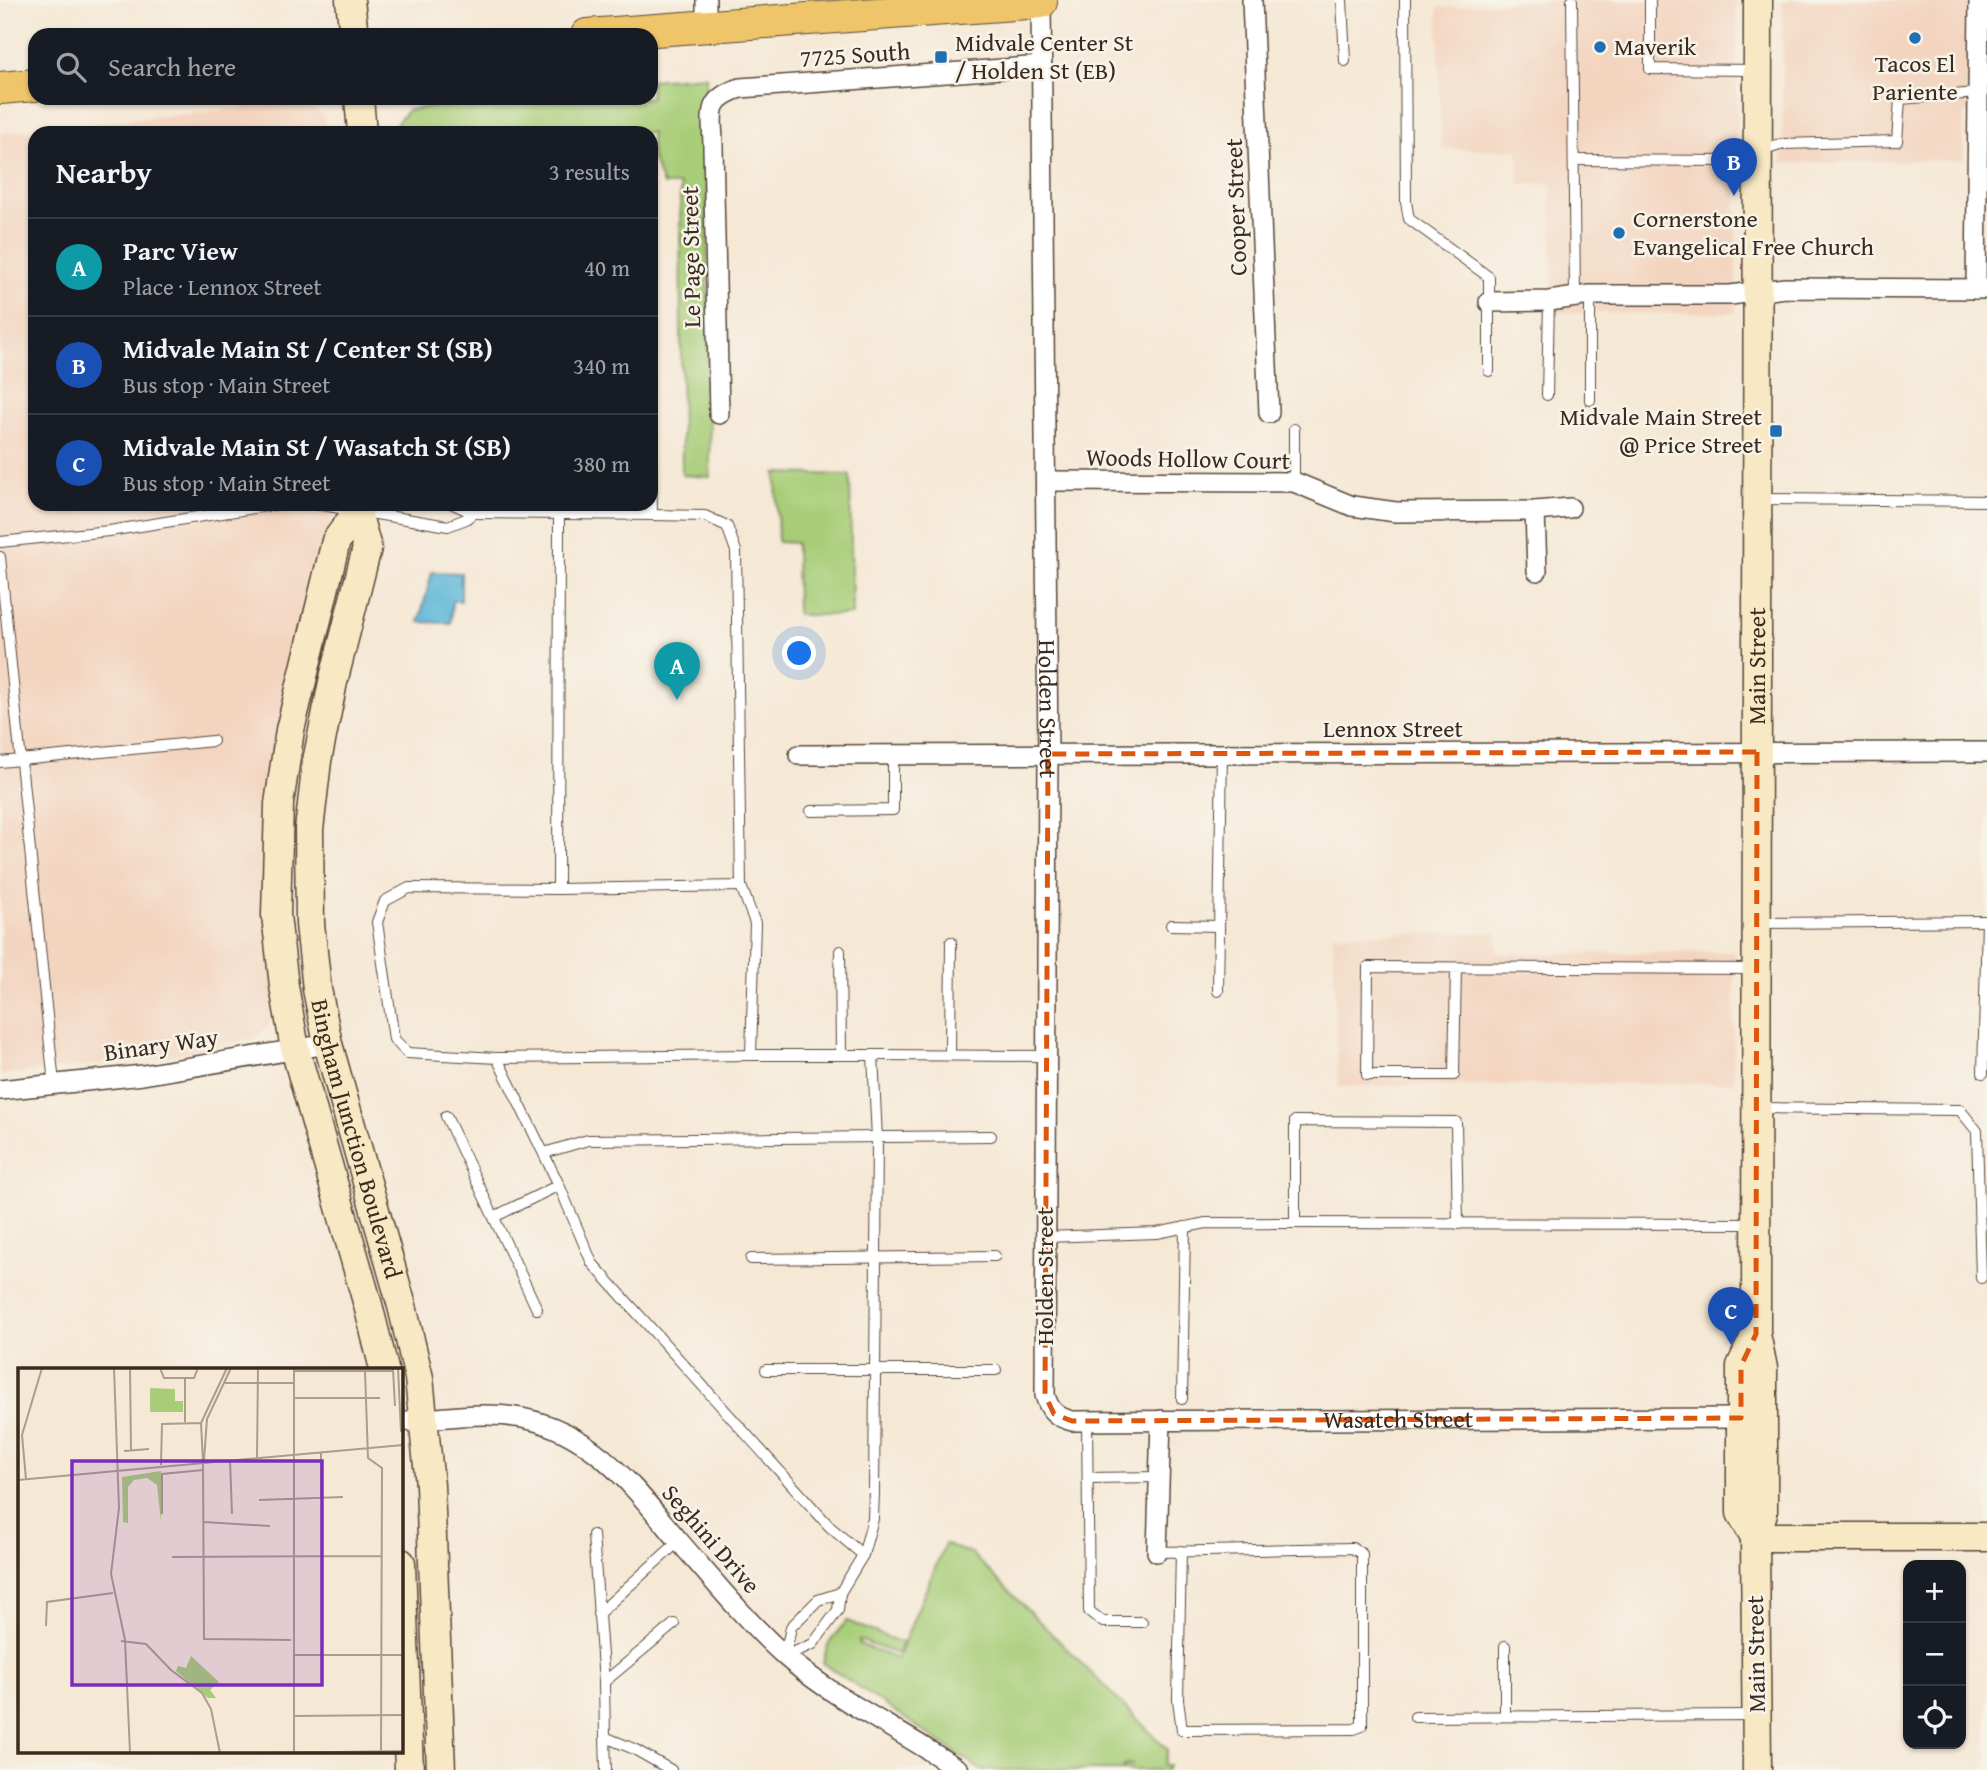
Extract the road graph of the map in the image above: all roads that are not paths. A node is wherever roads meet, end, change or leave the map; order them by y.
1 (350, 0) edge
2 (1046, 0) edge
3 (1252, 0) edge
4 (1342, 0) edge
5 (1405, 0) edge
6 (1572, 0) edge
7 (1650, 0) edge
8 (1758, 0) edge
9 (1979, 0) edge
10 (706, 13) edge
11 (353, 28) edge
12 (625, 28) edge
13 (1345, 61) dead end
14 (1042, 66) junction
15 (1758, 70) junction
16 (28, 86) edge
17 (0, 89) edge
18 (1978, 93) junction
19 (716, 99) joint
20 (360, 105) edge
21 (361, 126) edge
22 (1758, 153) junction
23 (1575, 160) junction
24 (1981, 289) edge
25 (1758, 293) junction
26 (1583, 296) junction
27 (1549, 301) junction
28 (1489, 302) junction
29 (1489, 371) dead end
30 (1547, 395) dead end
31 (1590, 400) dead end
32 (1269, 413) dead end
33 (719, 414) dead end
34 (1294, 429) dead end
35 (1046, 481) junction
36 (1294, 482) junction
37 (1757, 499) junction
38 (1987, 501) edge
39 (1570, 508) dead end
40 (235, 511) edge
41 (356, 511) edge
42 (359, 511) edge
43 (373, 511) edge
44 (472, 511) edge
45 (498, 511) edge
46 (652, 511) edge
47 (1535, 511) junction
48 (652, 515) junction
49 (559, 516) junction
50 (0, 542) edge
51 (0, 556) edge
52 (1536, 571) dead end
53 (213, 741) dead end
54 (1757, 752) junction
55 (1987, 752) edge
56 (1048, 754) junction
57 (1222, 754) junction
58 (799, 755) dead end
59 (893, 755) junction
60 (20, 760) junction
61 (0, 762) edge
62 (811, 811) dead end
63 (741, 886) junction
64 (558, 889) junction
65 (1987, 921) edge
66 (1757, 923) junction
67 (1171, 925) dead end
68 (1219, 926) junction
69 (951, 942) dead end
70 (839, 951) dead end
71 (1456, 968) junction
72 (1757, 969) junction
73 (1218, 991) dead end
74 (328, 1044) junction
75 (295, 1049) junction
76 (751, 1055) junction
77 (841, 1055) junction
78 (873, 1055) junction
79 (950, 1055) junction
80 (1046, 1056) junction
81 (497, 1058) junction
82 (1983, 1073) dead end
83 (54, 1084) junction
84 (0, 1090) edge
85 (1756, 1108) junction
86 (446, 1116) dead end
87 (991, 1136) dead end
88 (877, 1139) junction
89 (544, 1153) junction
90 (559, 1185) junction
91 (494, 1217) junction
92 (1295, 1223) junction
93 (1458, 1224) junction
94 (1756, 1224) junction
95 (1185, 1227) junction
96 (1044, 1237) junction
97 (995, 1256) dead end
98 (751, 1259) dead end
99 (876, 1259) junction
100 (1981, 1278) dead end
101 (537, 1308) dead end
102 (1756, 1334) junction
103 (384, 1368) edge
104 (766, 1370) dead end
105 (996, 1370) dead end
106 (875, 1372) junction
107 (1182, 1399) dead end
108 (1054, 1414) joint
109 (1741, 1418) junction
110 (1161, 1420) junction
111 (413, 1421) edge
112 (1087, 1421) junction
113 (1159, 1477) junction
114 (1090, 1478) junction
115 (593, 1535) dead end
116 (1755, 1537) junction
117 (1987, 1537) edge
118 (679, 1541) junction
119 (1181, 1551) junction
120 (1157, 1552) joint
121 (863, 1555) junction
122 (402, 1589) edge
123 (839, 1593) junction
124 (598, 1614) junction
125 (1142, 1622) dead end
126 (674, 1623) dead end
127 (1505, 1646) dead end
128 (785, 1656) junction
129 (604, 1682) junction
130 (1505, 1716) junction
131 (1756, 1716) junction
132 (1415, 1717) dead end
133 (605, 1737) junction
134 (409, 1770) edge
135 (441, 1770) edge
136 (606, 1770) edge
137 (671, 1770) edge
138 (959, 1770) edge
139 (1757, 1770) edge

1 - 11 main road
2 - 10 main road
2 - 14 street, Holden Street
3 - 32 street, Cooper Street
4 - 13 lane
5 - 28 lane
6 - 23 lane
7 - 15 lane
8 - 15 main road, Main Street
9 - 18 street
10 - 12 main road
14 - 19 street, 7725 South
14 - 35 street, Holden Street
15 - 22 main road, Main Street
16 - 17 main road
18 - 22 lane
18 - 24 street
19 - 33 street, Le Page Street
20 - 21 main road
22 - 23 lane
22 - 25 main road, Main Street
23 - 26 lane
24 - 25 street
25 - 26 street
25 - 37 main road, Main Street
26 - 27 street
26 - 31 lane
27 - 28 street
27 - 30 lane
28 - 29 lane
34 - 36 lane
35 - 36 street, Woods Hollow Court
35 - 56 street, Holden Street
36 - 47 street, Woods Hollow Court
37 - 38 lane
37 - 54 main road, Main Street
39 - 47 street, Woods Hollow Court
40 - 50 lane
41 - 75 main road, Bingham Junction Boulevard
42 - 74 main road, Bingham Junction Boulevard
43 - 44 lane
45 - 49 lane
46 - 48 lane
47 - 52 street
48 - 49 lane
48 - 63 lane
49 - 64 lane
51 - 60 lane
53 - 60 lane
54 - 55 street, Lennox Street
54 - 57 street, Lennox Street
54 - 66 main road, Main Street
56 - 57 street, Lennox Street
56 - 59 street, Lennox Street
56 - 80 street, Holden Street
57 - 68 lane
58 - 59 street, Lennox Street
59 - 62 lane
60 - 61 lane
60 - 83 lane
63 - 64 lane
63 - 76 lane
64 - 81 lane
65 - 66 lane
65 - 82 lane
66 - 72 main road, Main Street
67 - 68 lane
68 - 73 lane
69 - 79 lane
70 - 77 lane
71 - 71 lane
71 - 72 lane
72 - 85 main road, Main Street
74 - 75 street, Binary Way
74 - 111 main road, Bingham Junction Boulevard
75 - 83 street, Binary Way
75 - 103 main road, Bingham Junction Boulevard
76 - 77 lane
76 - 81 lane
77 - 78 lane
78 - 79 lane
78 - 88 lane
79 - 80 lane
80 - 96 street, Holden Street
81 - 89 lane
83 - 84 street, Binary Way
85 - 94 main road, Main Street
85 - 100 lane
86 - 91 lane
87 - 88 lane
88 - 89 lane
88 - 99 lane
89 - 90 lane
90 - 91 lane
90 - 121 lane
91 - 101 lane
92 - 93 lane
92 - 93 lane
92 - 95 lane
93 - 94 lane
94 - 102 main road, Main Street
95 - 96 lane
95 - 107 lane
96 - 108 street, Holden Street
97 - 99 lane
98 - 99 lane
99 - 106 lane
102 - 109 main road, Main Street
102 - 116 main road, Main Street
104 - 106 lane
105 - 106 lane
106 - 121 lane
108 - 112 street, Wasatch Street
109 - 110 street, Wasatch Street
109 - 116 main road, Main Street
110 - 112 street, Wasatch Street
110 - 113 street
111 - 118 street, Seghini Drive
111 - 135 main road, Bingham Junction Boulevard
112 - 114 lane
113 - 114 lane
113 - 120 street
114 - 125 lane
115 - 124 lane
116 - 117 main road
116 - 131 main road, Main Street
118 - 124 lane
118 - 128 street, Seghini Drive
119 - 119 lane
119 - 120 lane
121 - 123 lane
122 - 134 main road
123 - 128 lane
123 - 128 lane
124 - 129 lane
126 - 129 lane
127 - 130 lane
128 - 138 street, Seghini Drive
129 - 133 lane
130 - 131 lane
130 - 132 lane
131 - 139 main road, Main Street
133 - 136 lane
133 - 137 lane

